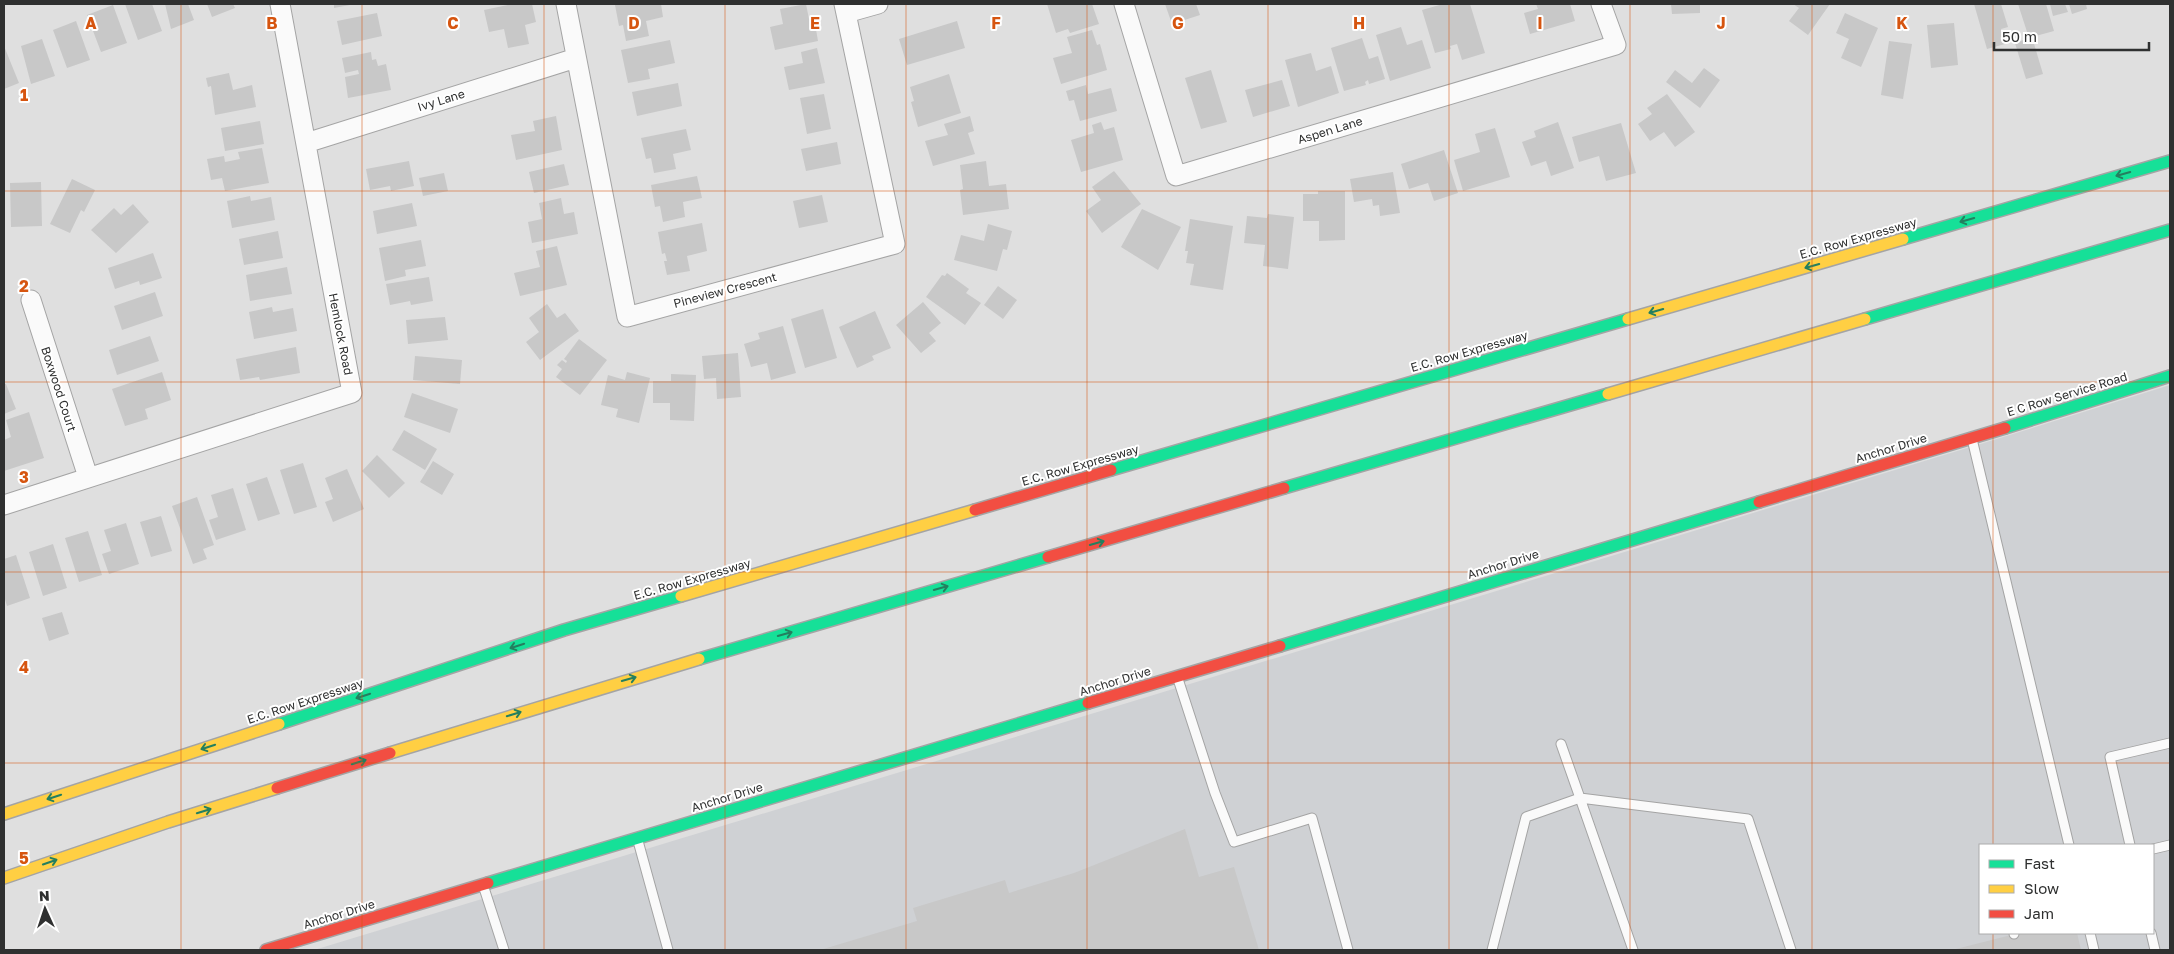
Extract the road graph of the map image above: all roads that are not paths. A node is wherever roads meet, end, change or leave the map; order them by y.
1 (280, 4) edge
2 (566, 4) edge
3 (878, 4) edge
4 (1124, 4) edge
5 (1601, 4) edge
6 (845, 9) edge
7 (576, 58) junction
8 (306, 143) junction
9 (2170, 161) edge
10 (2170, 230) edge
11 (31, 300) dead end
12 (2170, 376) edge
13 (1972, 438) junction
14 (88, 477) junction
15 (4, 505) edge
16 (1177, 677) junction
17 (2170, 743) edge
18 (1561, 744) dead end
19 (1580, 798) junction
20 (4, 814) edge
21 (637, 839) junction
22 (2069, 844) edge
23 (2130, 844) edge
24 (2170, 845) edge
25 (2154, 849) edge
26 (4, 878) edge
27 (484, 885) junction
28 (2090, 934) edge
29 (2151, 934) edge
30 (266, 950) edge
31 (504, 950) edge
32 (668, 950) edge
33 (1348, 950) edge
34 (1492, 950) edge
35 (1633, 950) edge
36 (1791, 950) edge
37 (2094, 950) edge
38 (2155, 950) edge

1 - 8 street, Hemlock Road
2 - 7 street, Pineview Crescent
3 - 6 street
4 - 5 street, Aspen Lane
6 - 7 street, Pineview Crescent
7 - 8 street, Ivy Lane
8 - 14 street, Hemlock Road
9 -> 20 main road, E.C. Row Expressway
26 -> 10 main road
11 - 14 street, Boxwood Court
12 - 13 main road, E C Row Service Road
13 - 16 main road, Anchor Drive
13 - 22 lane
14 - 15 street, Hemlock Road
16 - 21 main road, Anchor Drive
16 - 33 lane
17 - 23 lane
18 - 19 lane
19 - 34 lane
19 - 35 lane
19 - 36 lane
21 - 27 main road, Anchor Drive
21 - 32 lane
24 - 25 lane
27 - 30 main road, Anchor Drive
27 - 31 lane
28 - 37 lane
29 - 38 lane

